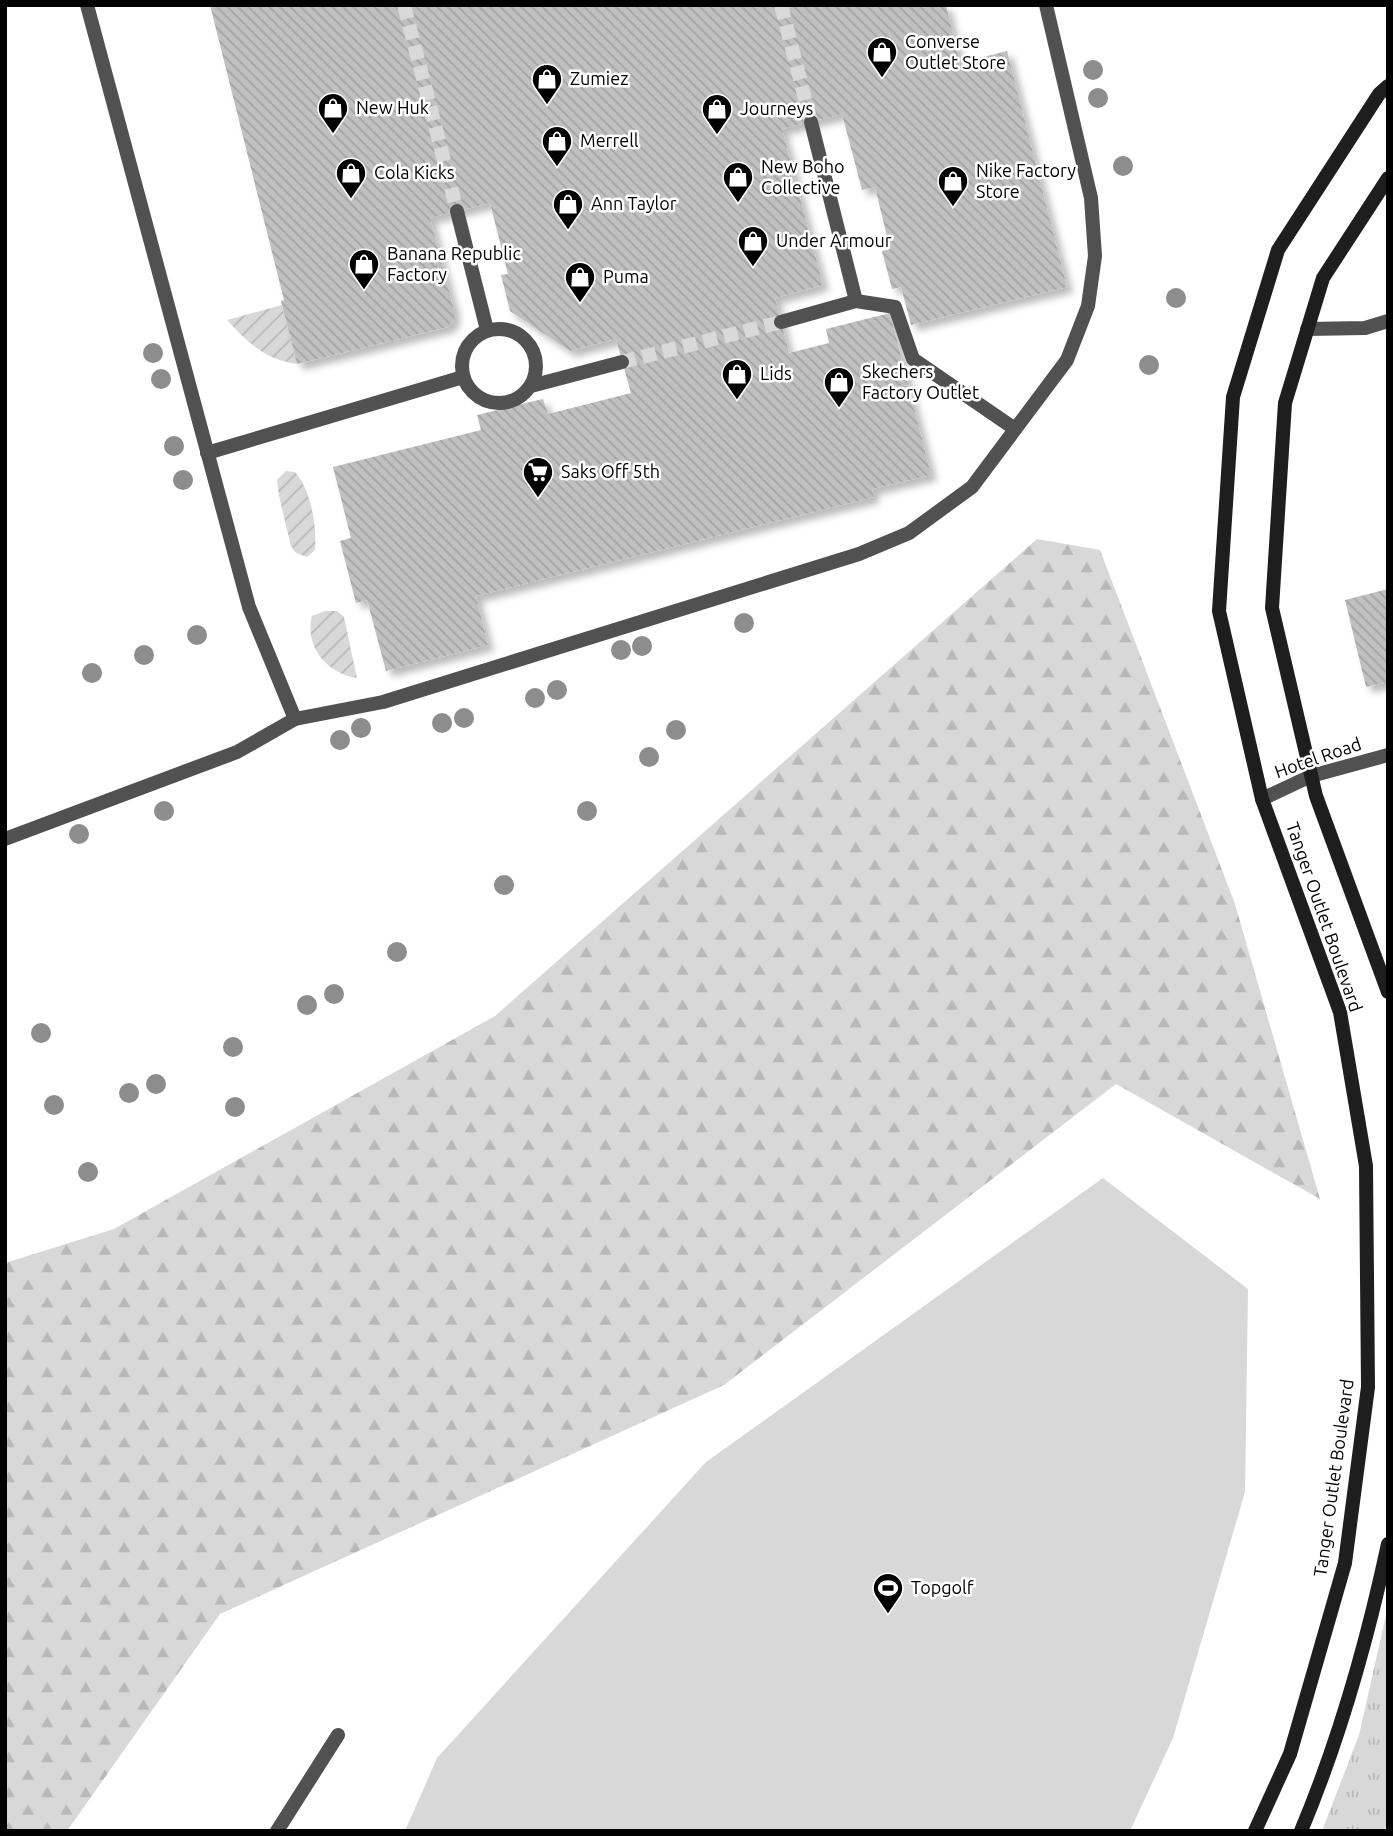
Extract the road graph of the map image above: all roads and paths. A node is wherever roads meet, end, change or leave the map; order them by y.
1 (87, 5) edge
2 (1046, 5) edge
3 (1388, 86) edge
4 (811, 122) tunnel mouth
5 (1388, 178) edge
6 (457, 211) tunnel mouth
7 (856, 301) junction
8 (1388, 321) edge
9 (781, 322) tunnel mouth
10 (487, 330) junction
11 (1307, 330) junction
12 (622, 362) tunnel mouth
13 (463, 377) junction
14 (531, 386) junction
15 (1015, 429) junction
16 (207, 453) junction
17 (295, 719) junction
18 (1388, 755) edge
19 (1311, 776) junction
20 (1262, 799) junction
21 (5, 839) edge
22 (1388, 992) edge
23 (1388, 1544) edge
24 (338, 1735) dead end
25 (277, 1831) edge
26 (1255, 1831) edge
27 (1301, 1831) edge

1 - 16 street
2 - 15 street
3 - 20 street, Tanger Outlet Boulevard
4 - 7 street
5 - 11 street, Tanger Outlet Boulevard
6 - 10 street
7 - 9 street
7 - 15 street
8 - 11 street
10 - 13 street
10 - 14 street
11 - 19 street, Tanger Outlet Boulevard
12 - 14 street
13 - 14 street
13 - 16 street
15 - 17 street
16 - 17 street
17 - 21 street
18 - 19 street, Hotel Road
19 - 20 street, Hotel Road
19 - 22 street, Tanger Outlet Boulevard
20 - 26 street, Tanger Outlet Boulevard
23 - 27 street
24 - 25 street

